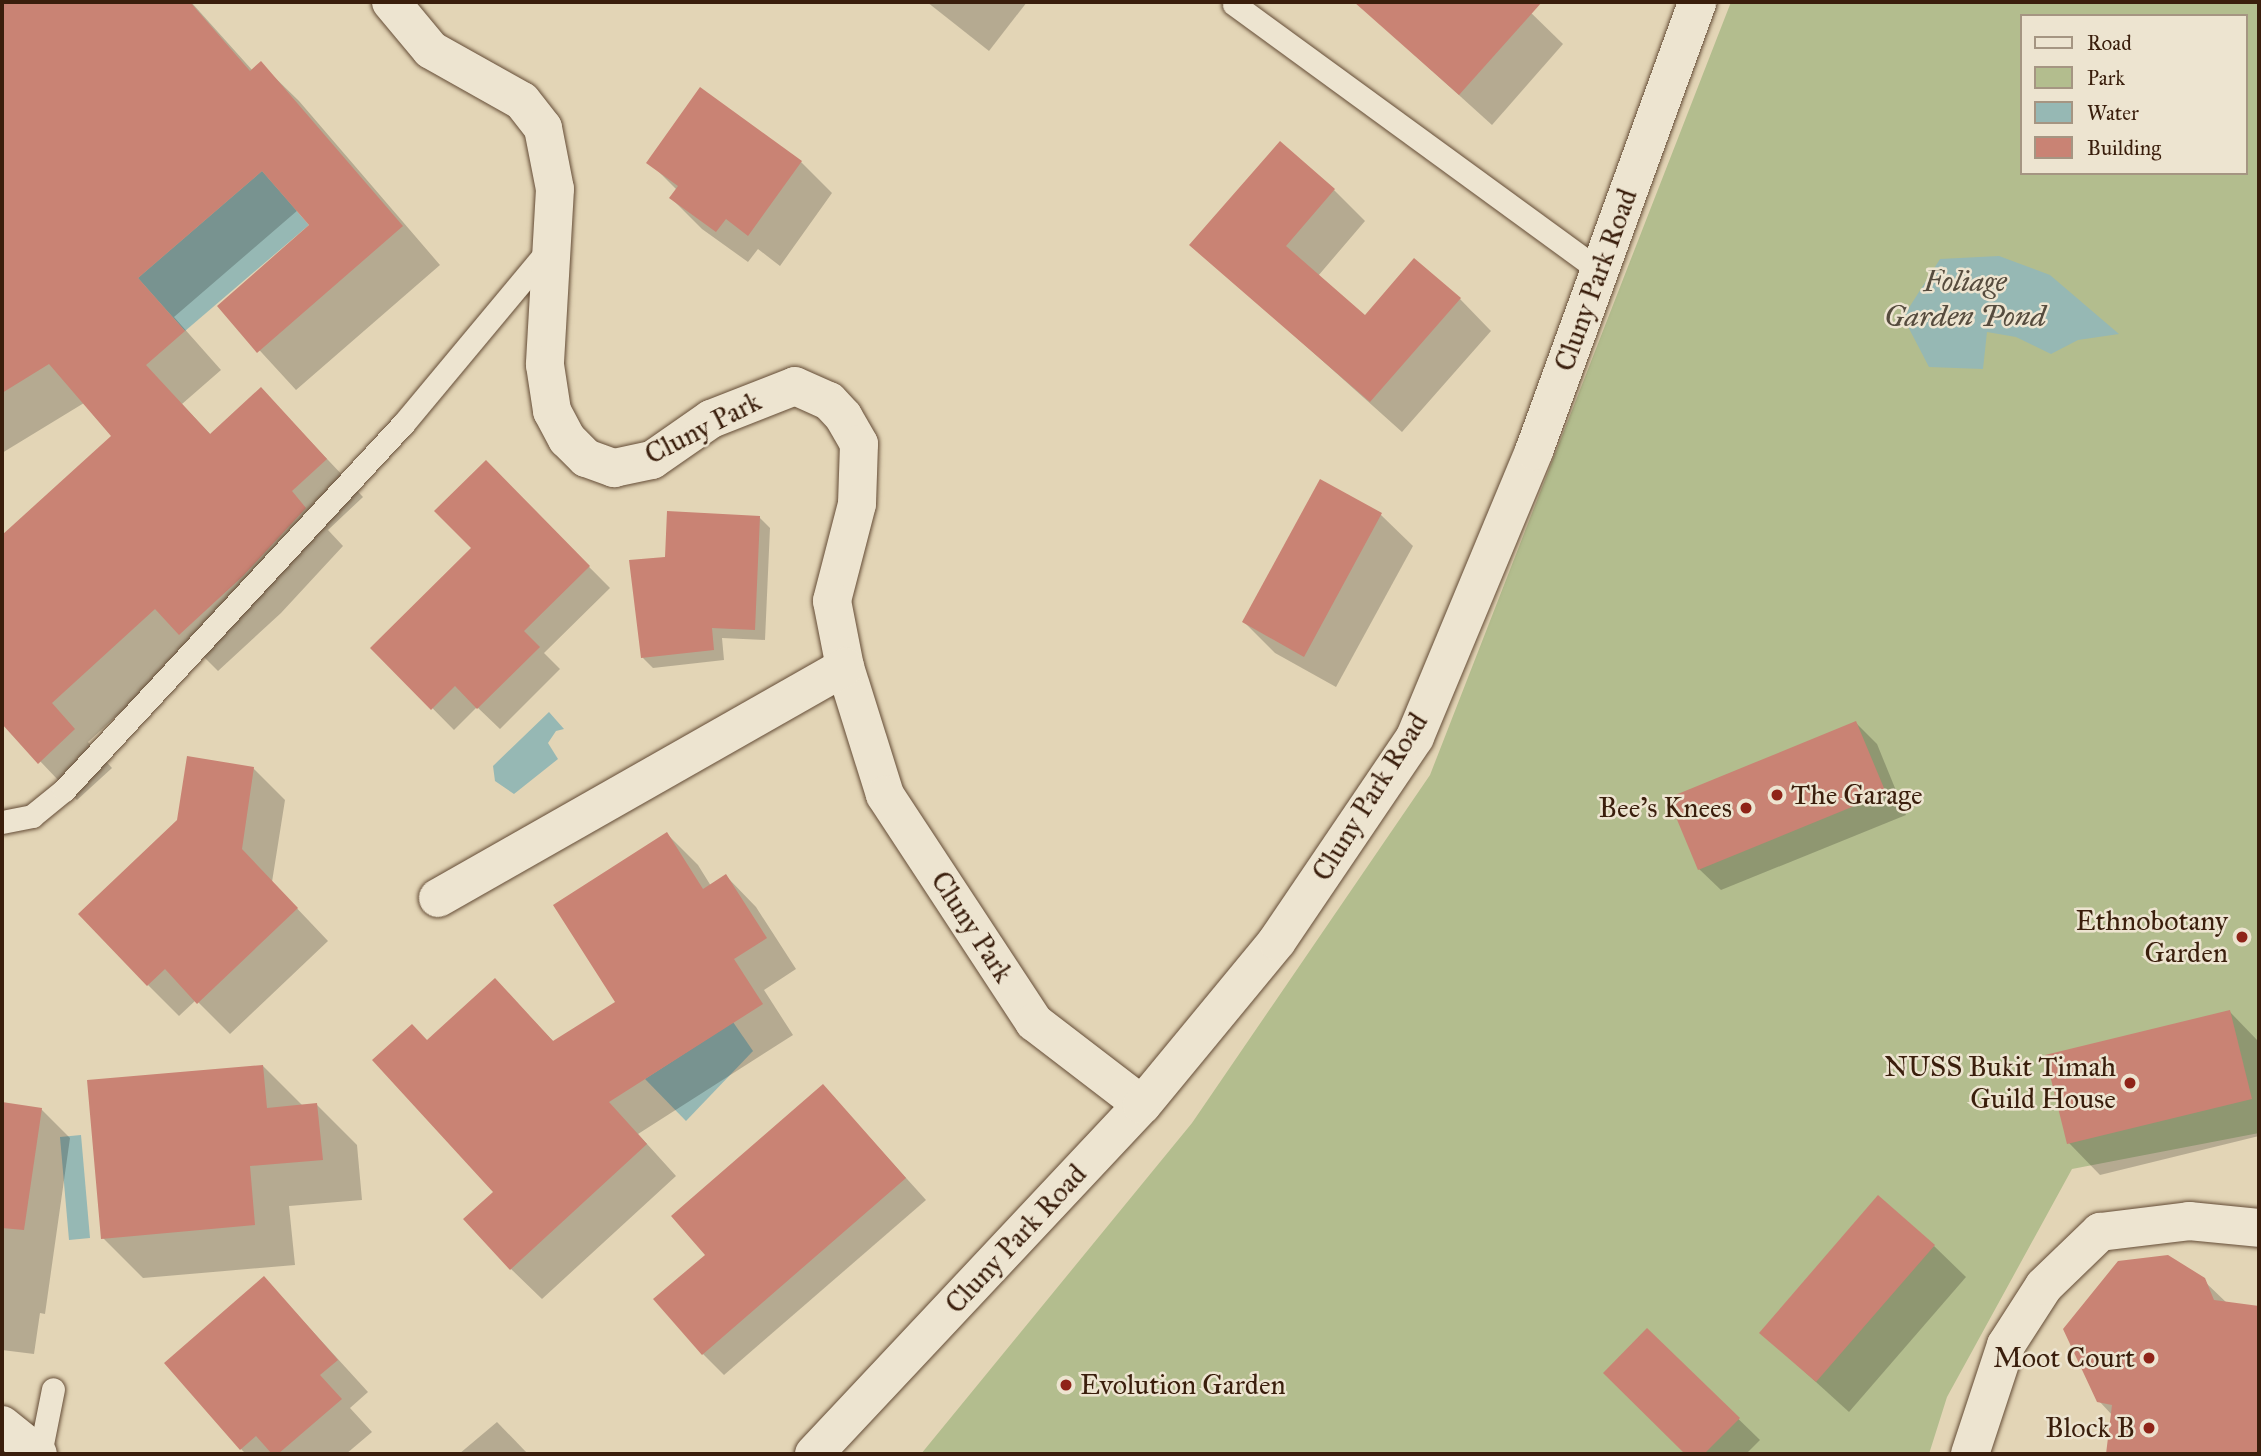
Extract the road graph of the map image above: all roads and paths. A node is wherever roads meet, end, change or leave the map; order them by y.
1 (391, 2) edge
2 (1697, 2) edge
3 (1234, 4) dead end
4 (551, 247) junction
5 (1599, 270) junction
6 (845, 667) junction
7 (2, 822) edge
8 (438, 898) dead end
9 (1142, 1105) junction
10 (2259, 1228) edge
11 (53, 1389) dead end
12 (2, 1425) edge
13 (39, 1454) edge
14 (814, 1454) edge
15 (1970, 1454) edge

1 - 4 street, Cluny Park
2 - 5 street, Cluny Park Road
3 - 5 lane
4 - 6 street, Cluny Park
4 - 7 lane
5 - 9 street, Cluny Park Road
6 - 8 street
6 - 9 street, Cluny Park
9 - 14 street, Cluny Park Road
10 - 15 street
11 - 13 lane
12 - 13 street

